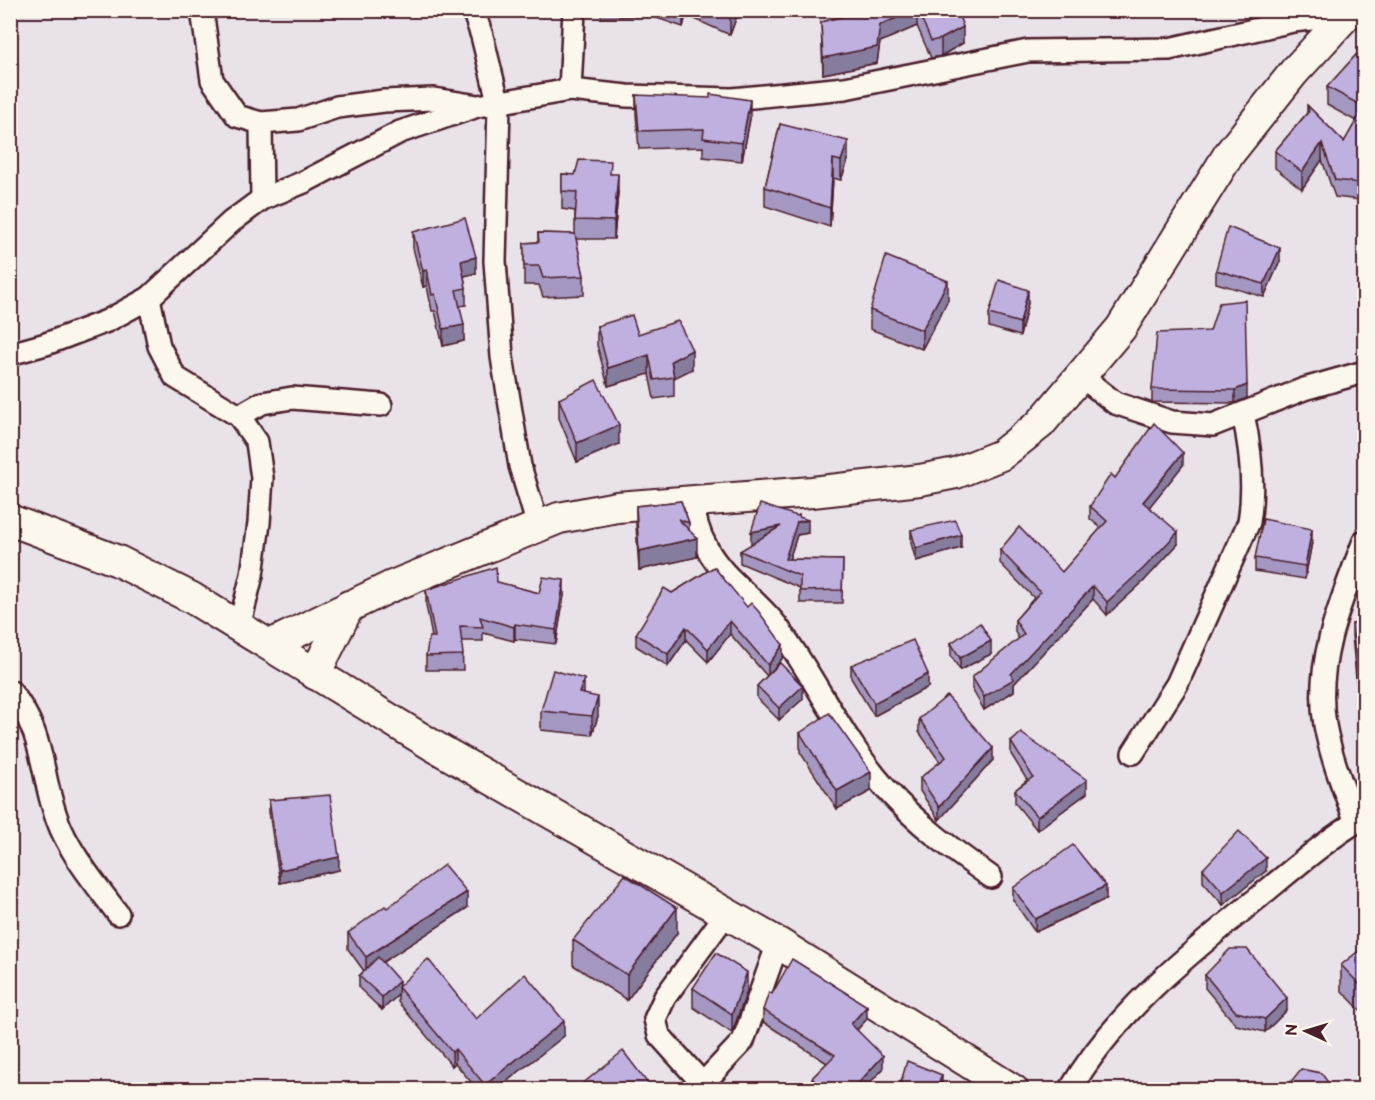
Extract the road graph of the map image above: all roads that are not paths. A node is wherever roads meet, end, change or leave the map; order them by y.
1 (202, 10) edge
2 (473, 10) edge
3 (574, 10) edge
4 (1349, 13) edge
5 (570, 90) junction
6 (488, 105) junction
7 (261, 123) junction
8 (262, 199) junction
9 (149, 298) junction
10 (10, 354) edge
11 (1365, 372) edge
12 (1081, 376) junction
13 (381, 405) dead end
14 (1243, 414) junction
15 (239, 416) junction
16 (693, 501) junction
17 (11, 514) edge
18 (538, 526) junction
19 (1365, 542) edge
20 (349, 606) junction
21 (239, 627) junction
22 (270, 645) junction
23 (315, 674) junction
24 (10, 691) edge
25 (1133, 753) dead end
26 (1360, 819) edge
27 (991, 877) dead end
28 (118, 914) dead end
29 (726, 914) junction
30 (778, 943) junction
31 (700, 1087) edge
32 (1013, 1089) edge
33 (1070, 1089) edge

1 - 7 street
2 - 6 street
3 - 5 street
4 - 5 street
4 - 12 main road
5 - 6 street
6 - 7 street
6 - 8 street
6 - 18 street
7 - 8 street
8 - 9 street
9 - 10 street
9 - 15 street
11 - 14 street
12 - 14 street
12 - 16 main road
13 - 15 street
14 - 25 street
15 - 21 street
16 - 18 main road
16 - 27 street
17 - 21 main road
18 - 20 main road
19 - 26 street
20 - 22 main road
20 - 23 main road
21 - 22 main road
22 - 23 main road
23 - 29 main road
24 - 28 street
26 - 33 street
29 - 30 main road
29 - 31 street
30 - 31 street
30 - 32 main road

